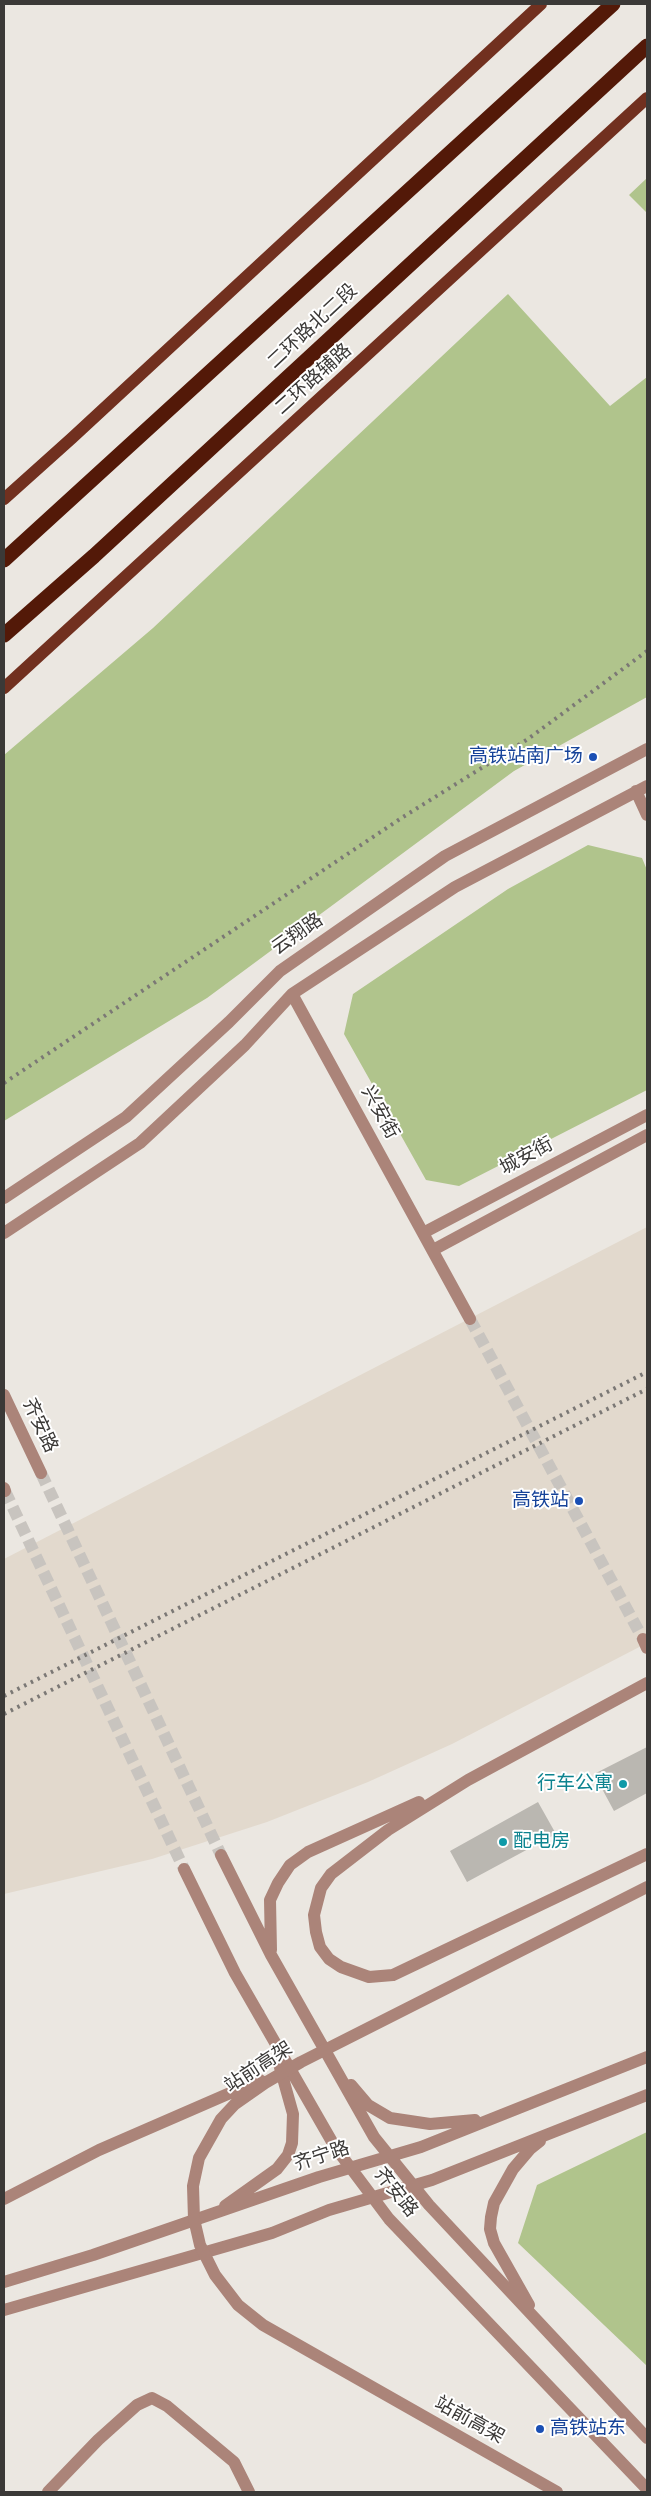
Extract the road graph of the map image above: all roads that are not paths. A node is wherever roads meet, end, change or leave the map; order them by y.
1 (540, 4) edge
2 (613, 4) edge
3 (647, 46) edge
4 (647, 98) edge
5 (4, 499) edge
6 (4, 560) edge
7 (4, 635) edge
8 (4, 688) edge
9 (647, 749) edge
10 (642, 789) edge
11 (647, 815) edge
12 (292, 994) junction
13 (647, 1115) edge
14 (647, 1136) edge
15 (4, 1198) edge
16 (4, 1233) edge
17 (423, 1233) junction
18 (433, 1250) junction
19 (470, 1319) tunnel mouth
20 (4, 1395) edge
21 (41, 1473) tunnel mouth
22 (647, 1683) edge
23 (468, 1780) junction
24 (647, 1854) edge
25 (221, 1855) tunnel mouth
26 (184, 1869) tunnel mouth
27 (647, 1887) edge
28 (271, 1955) junction
29 (267, 2028) junction
30 (647, 2057) edge
31 (301, 2062) junction
32 (332, 2062) junction
33 (647, 2095) edge
34 (495, 2118) junction
35 (548, 2134) junction
36 (389, 2156) junction
37 (350, 2168) junction
38 (413, 2186) junction
39 (373, 2198) junction
40 (4, 2199) edge
41 (213, 2214) junction
42 (4, 2282) edge
43 (4, 2310) edge
44 (540, 2324) junction
45 (647, 2438) edge
46 (647, 2489) edge
47 (48, 2492) edge
48 (249, 2492) edge
49 (557, 2492) edge

1 - 5 main road
2 - 6 highway, 二环路北二段
3 - 7 highway, 二环路北二段
4 - 8 main road, 二环路辅路
9 - 15 street, 云翔路
10 - 11 street
10 - 12 street
12 - 16 street
12 - 17 street, 兴安街
13 - 17 street, 城安街
14 - 18 street, 城安街
17 - 18 street, 兴安街
18 - 19 street, 兴安街
20 - 21 street, 齐安路
22 - 23 street
23 - 24 street
23 - 28 street
25 - 28 street
26 - 29 street, 齐安路
27 - 31 street, 站前高架, bridge
28 - 32 street
29 - 37 street, 齐安路
29 - 41 street
30 - 34 street, 齐宁路
31 - 40 street, bridge
31 - 49 street, 站前高架, bridge
32 - 34 street
32 - 36 street
33 - 35 street
34 - 36 street, 齐宁路
35 - 38 street
35 - 44 street
36 - 37 street, 齐宁路
36 - 38 street
37 - 39 street, 齐安路
37 - 41 street, 齐宁路
38 - 39 street
38 - 44 street
39 - 43 street
39 - 46 street, 齐安路
41 - 42 street, 齐宁路
44 - 45 street
47 - 48 street

